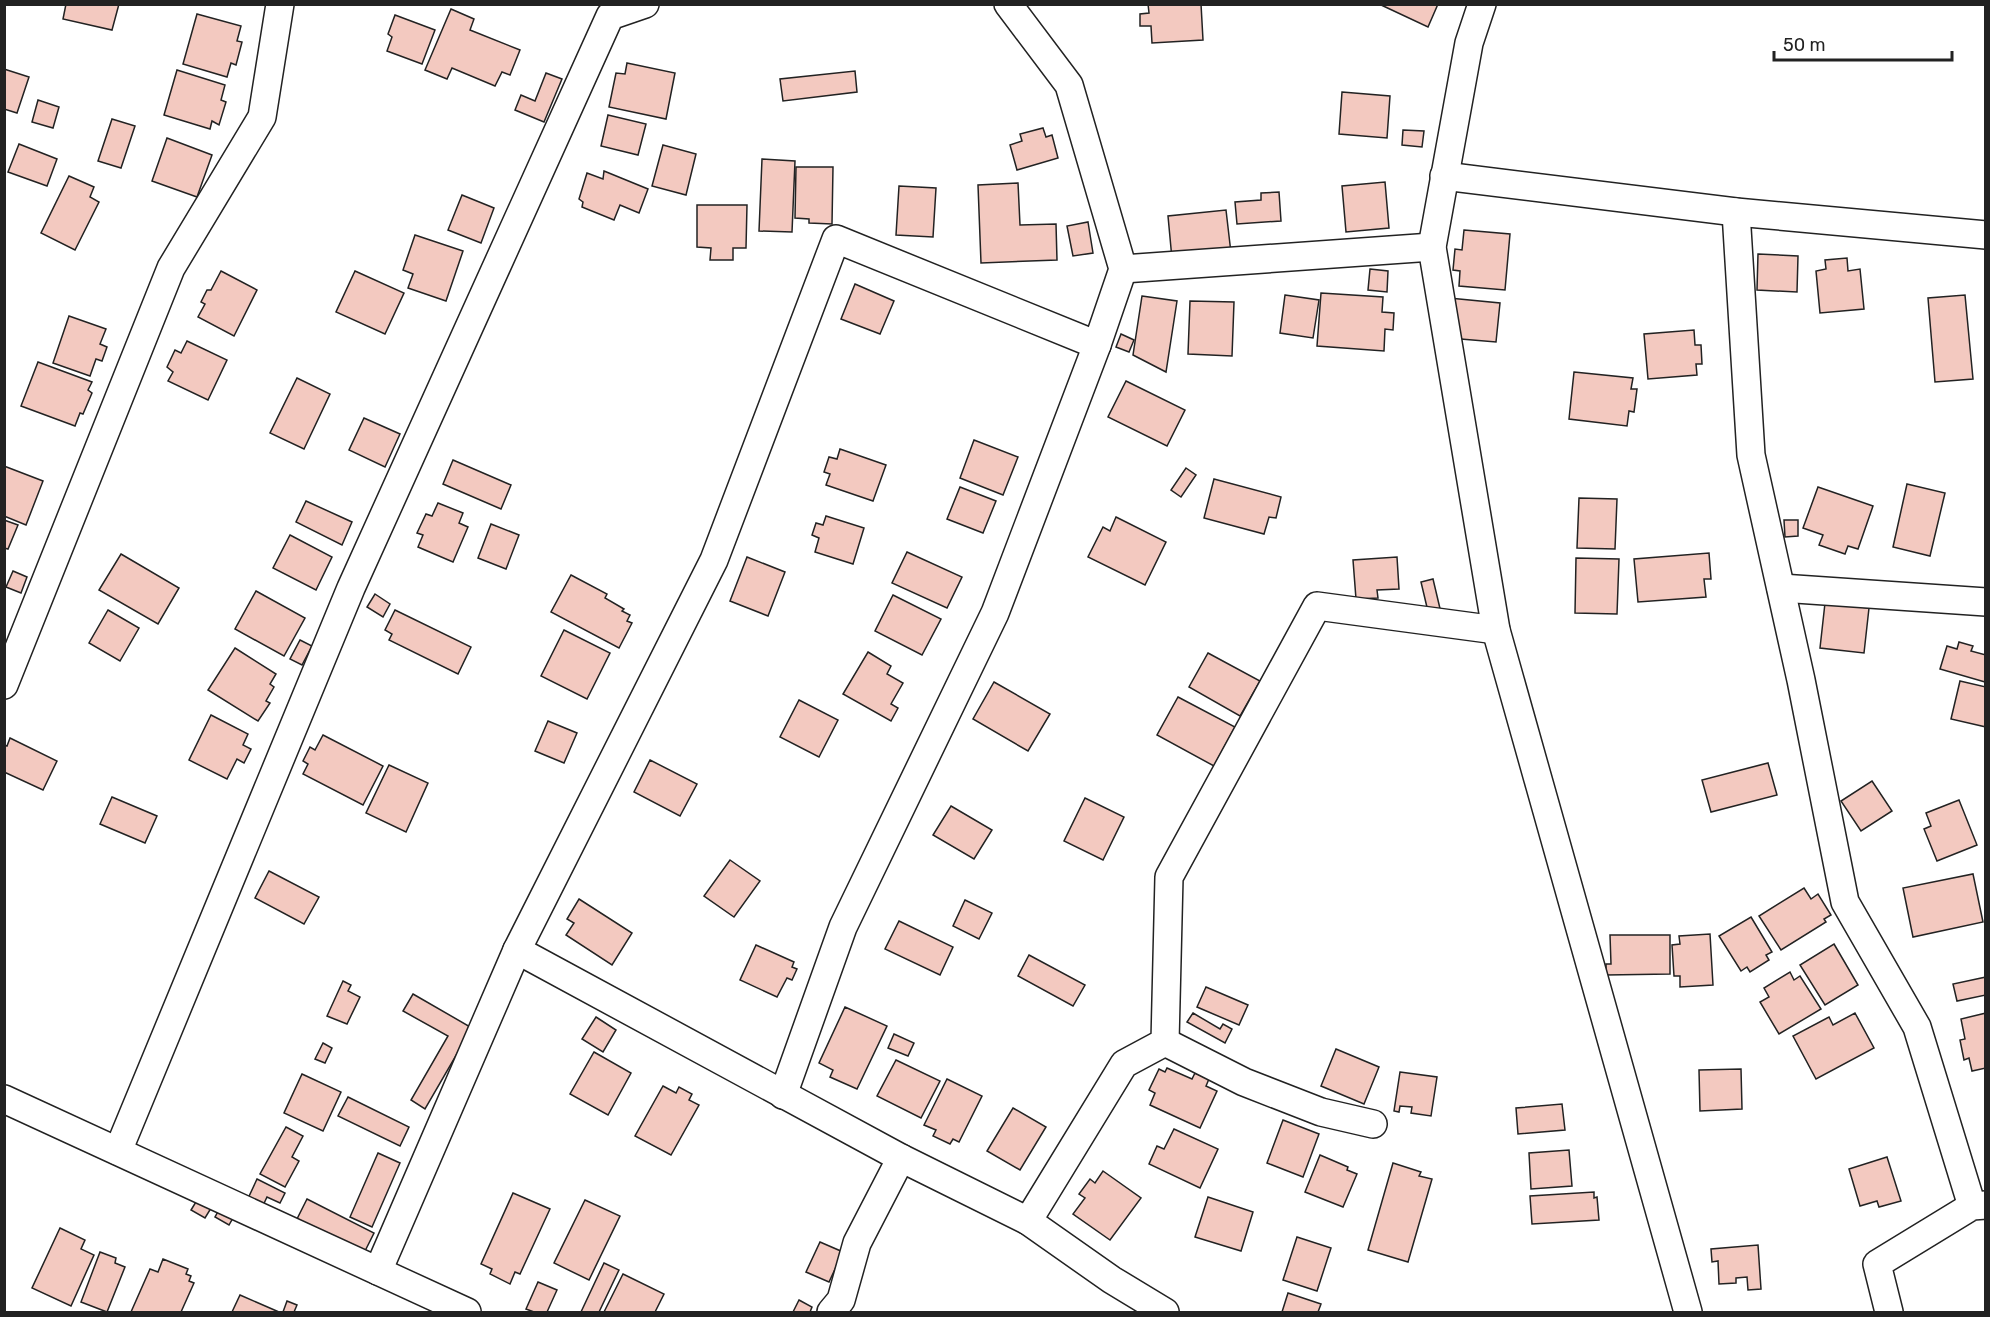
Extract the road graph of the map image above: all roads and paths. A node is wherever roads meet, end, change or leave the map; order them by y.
1 (280, 4) edge
2 (645, 4) edge
3 (1008, 4) edge
4 (1482, 4) edge
5 (1444, 176) junction
6 (1736, 212) junction
7 (1986, 236) edge
8 (1432, 247) junction
9 (1123, 269) junction
10 (1097, 345) junction
11 (1781, 588) junction
12 (1986, 602) edge
13 (1496, 630) junction
14 (4, 685) edge
15 (516, 950) junction
16 (1165, 1042) junction
17 (783, 1095) junction
18 (4, 1099) edge
19 (1373, 1124) dead end
20 (118, 1151) junction
21 (901, 1158) junction
22 (1979, 1205) edge
23 (1028, 1221) junction
24 (378, 1271) junction
25 (468, 1312) edge
26 (831, 1312) edge
27 (1165, 1312) edge
28 (1688, 1312) edge
29 (1889, 1312) edge

1 - 14 street
2 - 20 street
3 - 9 street
4 - 5 street
5 - 6 street
5 - 8 street
6 - 7 street
6 - 11 street
8 - 9 street
8 - 13 street
9 - 10 street
10 - 15 street
10 - 17 street
11 - 12 street
11 - 22 street
13 - 16 street
13 - 28 street
15 - 17 street
15 - 24 street
16 - 19 street
16 - 23 street
17 - 21 street
18 - 20 street
20 - 24 street
21 - 23 street
21 - 26 street
22 - 29 street
23 - 27 street
24 - 25 street

